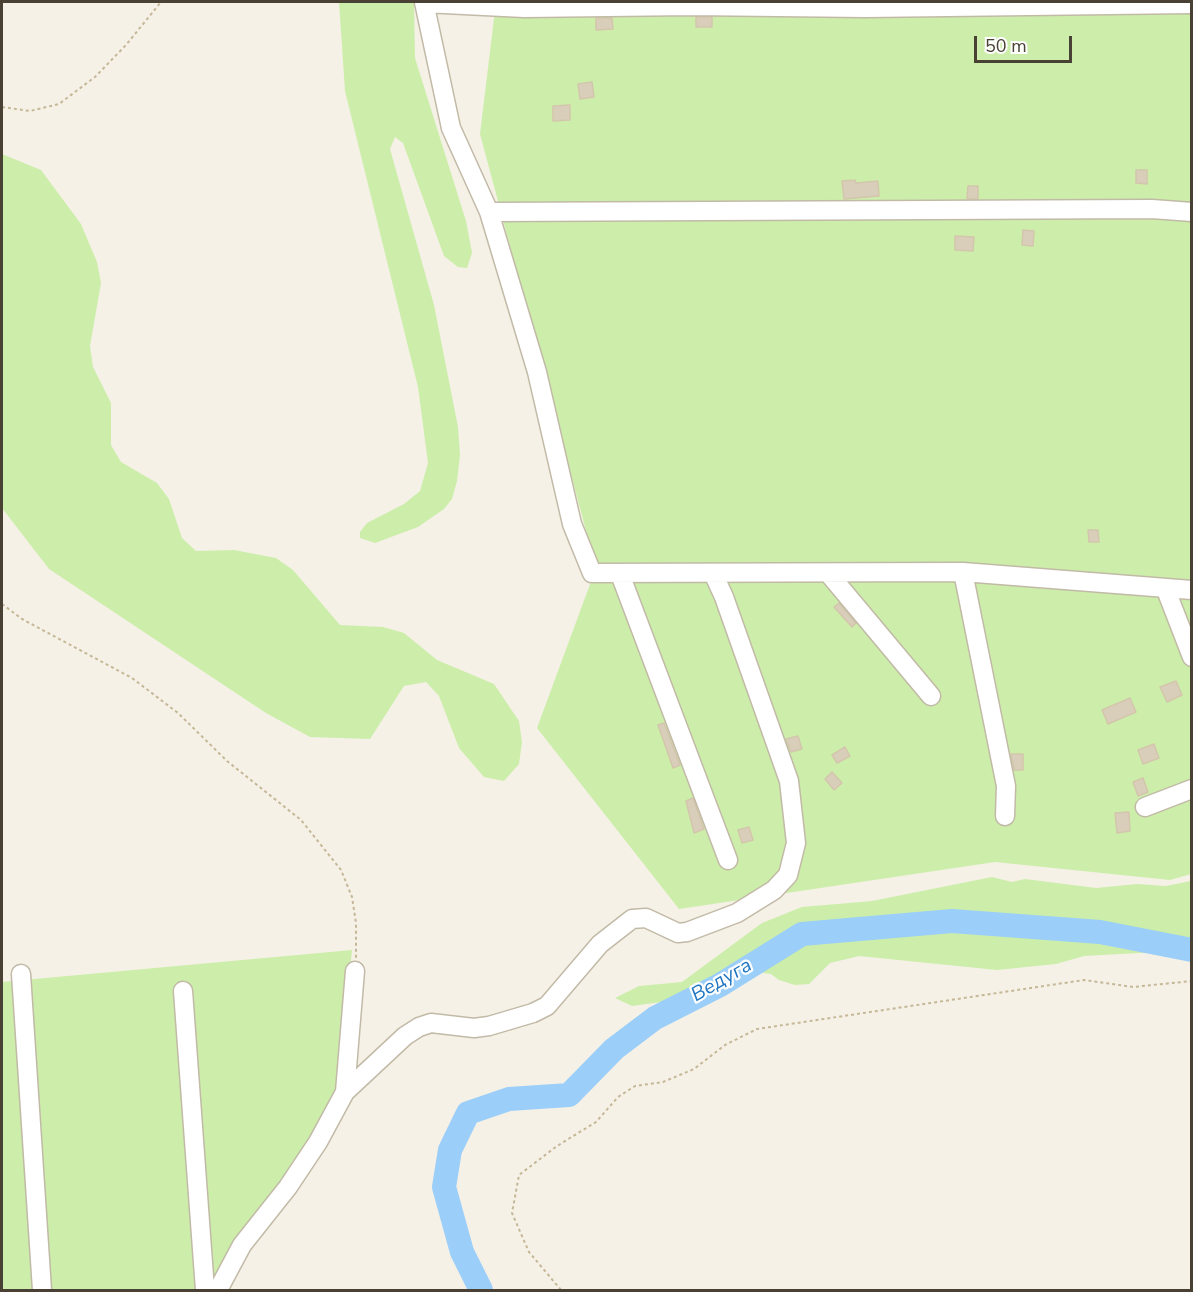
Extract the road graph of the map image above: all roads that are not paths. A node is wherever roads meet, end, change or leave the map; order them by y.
1 (424, 2) edge
2 (1191, 4) edge
3 (489, 212) junction
4 (1191, 212) edge
5 (963, 572) junction
6 (713, 573) junction
7 (620, 574) junction
8 (829, 574) junction
9 (1166, 590) junction
10 (1191, 590) edge
11 (1191, 657) edge
12 (931, 696) dead end
13 (1191, 789) edge
14 (1145, 807) dead end
15 (1005, 816) dead end
16 (728, 860) dead end
17 (355, 971) road end
18 (21, 974) dead end
19 (183, 991) dead end
20 (345, 1092) junction
21 (42, 1290) edge
22 (206, 1290) edge
23 (218, 1290) edge

1 - 2 street
1 - 3 street
3 - 4 street
3 - 7 street
5 - 8 street
5 - 9 street
5 - 15 street
6 - 7 street
6 - 8 street
6 - 20 street
7 - 16 street
8 - 12 street
9 - 10 street
9 - 11 street
13 - 14 street
17 - 20 street
18 - 21 street
19 - 22 street
20 - 23 street

